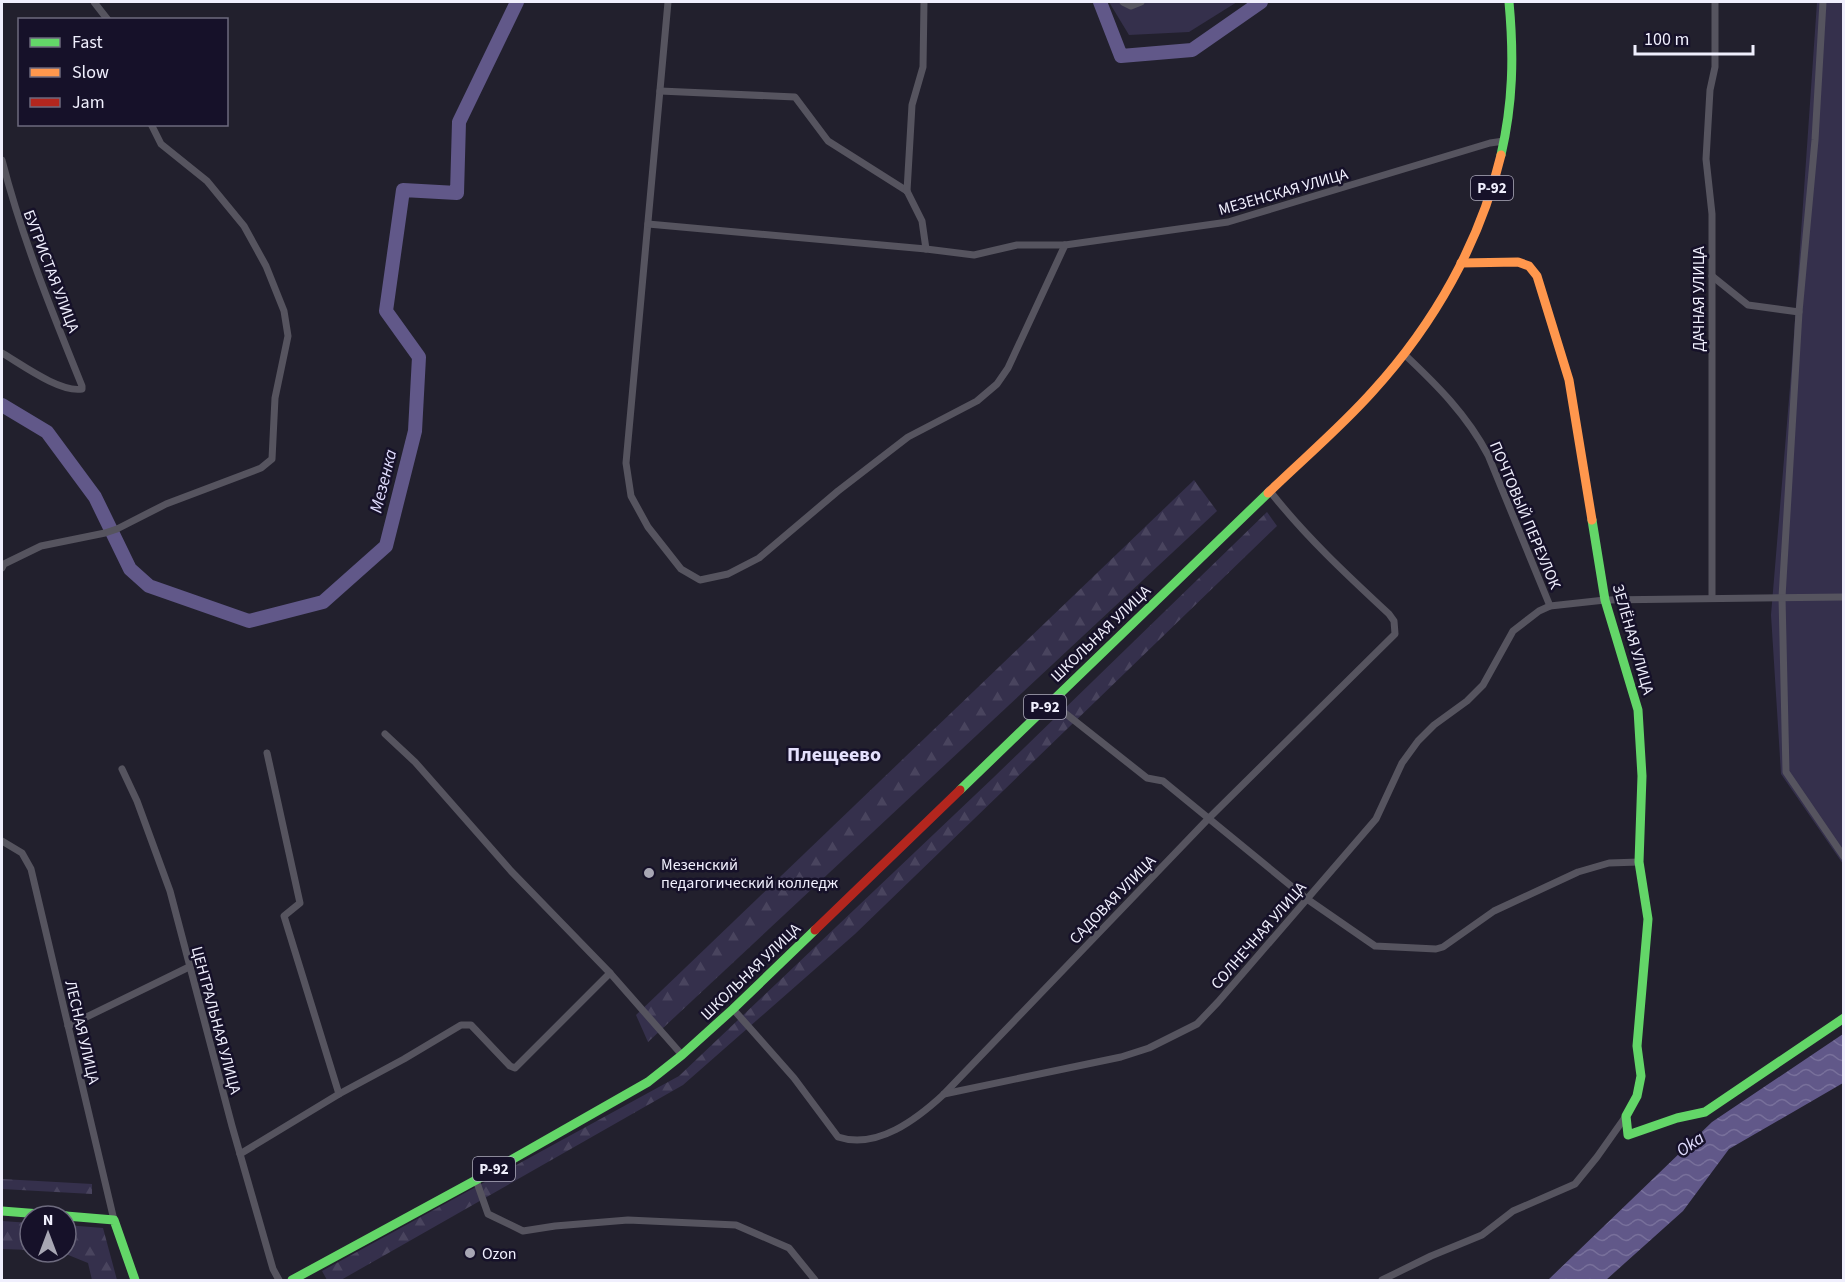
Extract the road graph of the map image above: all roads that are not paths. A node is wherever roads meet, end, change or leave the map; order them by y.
1 (94, 2) edge
2 (668, 2) edge
3 (924, 2) edge
4 (1123, 2) edge
5 (1141, 2) edge
6 (1509, 2) edge
7 (1715, 2) edge
8 (1823, 2) edge
9 (106, 18) edge
10 (660, 91) junction
11 (152, 126) edge
12 (1504, 141) junction
13 (2, 160) edge
14 (907, 192) junction
15 (648, 224) junction
16 (1065, 246) junction
17 (926, 249) junction
18 (1461, 263) junction
19 (1712, 276) junction
20 (1799, 312) junction
21 (2, 353) edge
22 (1404, 354) junction
23 (1269, 490) junction
24 (2, 568) edge
25 (1782, 597) junction
26 (1844, 597) edge
27 (1712, 598) junction
28 (1605, 600) junction
29 (1550, 606) junction
30 (1050, 702) junction
31 (385, 734) dead end
32 (267, 753) dead end
33 (122, 769) dead end
34 (1208, 819) junction
35 (2, 841) edge
36 (1844, 857) edge
37 (1639, 862) junction
38 (1307, 899) junction
39 (189, 967) junction
40 (610, 973) junction
41 (733, 1009) junction
42 (1844, 1018) edge
43 (68, 1026) junction
44 (682, 1055) junction
45 (339, 1094) junction
46 (944, 1094) junction
47 (1626, 1116) junction
48 (240, 1154) junction
49 (476, 1180) junction
50 (2, 1211) edge
51 (18, 1212) edge
52 (78, 1217) edge
53 (114, 1220) junction
54 (135, 1281) edge
55 (279, 1281) edge
56 (292, 1281) edge
57 (815, 1281) edge
58 (1382, 1281) edge

1 - 9 street
2 - 10 street
3 - 14 street
4 - 5 street
6 - 12 main road, Р-92
7 - 19 street, ДАЧНАЯ УЛИЦА
8 - 20 street
10 - 14 street
10 - 15 street
11 - 24 street
12 - 16 street, МЕЗЕНСКАЯ УЛИЦА
12 - 18 main road, Р-92
13 - 21 street, БУГРИСТАЯ УЛИЦА
14 - 17 street
15 - 16 street
15 - 17 street, МЕЗЕНСКАЯ УЛИЦА
16 - 17 street, МЕЗЕНСКАЯ УЛИЦА
18 - 22 main road, Р-92
18 - 28 main road, ЗЕЛЁНАЯ УЛИЦА
19 - 20 street
19 - 27 street, ДАЧНАЯ УЛИЦА
20 - 25 street
22 - 23 main road, ШКОЛЬНАЯ УЛИЦА / Р-92
22 - 29 street, ПОЧТОВЫЙ ПЕРЕУЛОК
23 - 30 main road, ШКОЛЬНАЯ УЛИЦА / Р-92
23 - 34 street, САДОВАЯ УЛИЦА
25 - 26 street
25 - 27 street
25 - 36 street
27 - 28 street
28 - 29 street
28 - 37 main road, ЗЕЛЁНАЯ УЛИЦА
29 - 38 street, СОЛНЕЧНАЯ УЛИЦА
30 - 34 street
30 - 41 main road, ШКОЛЬНАЯ УЛИЦА / Р-92
31 - 40 street
32 - 45 street
33 - 39 street, ЦЕНТРАЛЬНАЯ УЛИЦА
34 - 38 street
34 - 46 street, САДОВАЯ УЛИЦА
35 - 43 street, ЛЕСНАЯ УЛИЦА
37 - 38 street
37 - 47 main road, ЗЕЛЁНАЯ УЛИЦА
38 - 46 street, СОЛНЕЧНАЯ УЛИЦА
39 - 43 street
39 - 48 street, ЦЕНТРАЛЬНАЯ УЛИЦА
40 - 44 street
40 - 45 street
41 - 44 main road, ШКОЛЬНАЯ УЛИЦА / Р-92
41 - 46 street, САДОВАЯ УЛИЦА
42 - 47 main road
43 - 53 street, ЛЕСНАЯ УЛИЦА
44 - 49 main road, Р-92
45 - 48 street
47 - 58 street
48 - 55 street, ЦЕНТРАЛЬНАЯ УЛИЦА
49 - 56 main road, Р-92
49 - 57 street
50 - 51 main road
52 - 53 main road
53 - 54 main road

